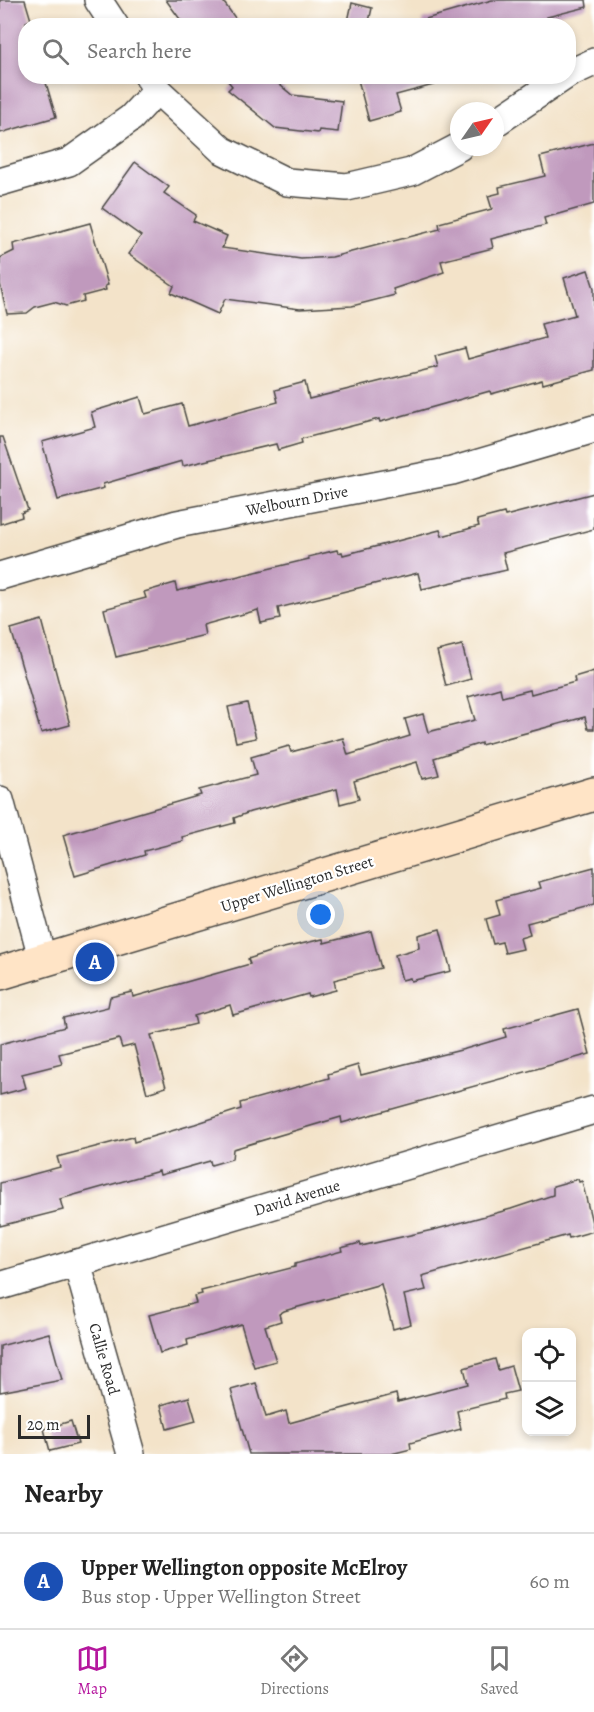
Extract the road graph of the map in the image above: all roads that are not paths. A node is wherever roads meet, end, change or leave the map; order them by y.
1 (98, 0) edge
2 (110, 18) edge
3 (594, 62) edge
4 (576, 71) edge
5 (152, 84) edge
6 (154, 84) edge
7 (555, 84) edge
8 (504, 117) edge
9 (450, 152) edge
10 (0, 182) edge
11 (594, 429) edge
12 (0, 576) edge
13 (594, 794) edge
14 (0, 800) edge
15 (43, 961) junction
16 (0, 973) edge
17 (594, 1110) edge
18 (76, 1263) junction
19 (0, 1286) edge
20 (131, 1454) edge

1 - 2 street
3 - 4 street
5 - 10 street
6 - 9 street
7 - 8 street
11 - 12 street, Welbourn Drive
13 - 15 main road, Upper Wellington Street
14 - 15 street
15 - 16 main road, Upper Wellington Street
17 - 18 street, David Avenue
18 - 19 street, David Avenue
18 - 20 street, Callie Road

